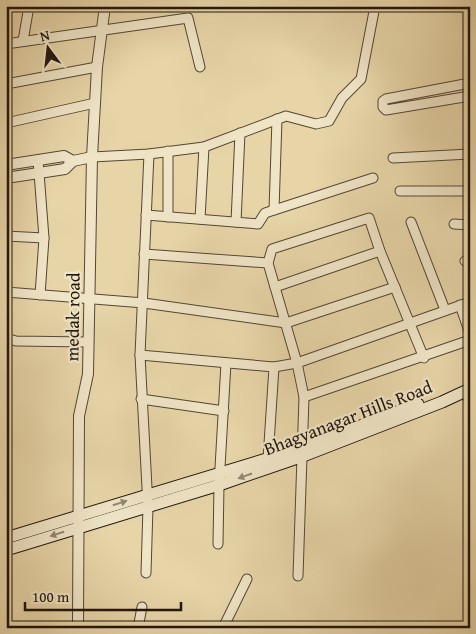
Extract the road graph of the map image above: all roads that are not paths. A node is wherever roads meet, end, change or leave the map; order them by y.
1 (29, 6) edge
2 (105, 6) edge
3 (375, 6) edge
4 (100, 31) junction
5 (23, 41) junction
6 (6, 44) edge
7 (97, 67) junction
8 (200, 67) dead end
9 (470, 83) edge
10 (6, 84) edge
11 (470, 96) edge
12 (95, 103) junction
13 (277, 119) junction
14 (6, 123) edge
15 (240, 133) junction
16 (204, 147) junction
17 (168, 151) junction
18 (149, 154) junction
19 (470, 154) edge
20 (92, 157) junction
21 (393, 158) dead end
22 (38, 160) junction
23 (73, 160) junction
24 (6, 165) edge
25 (39, 172) junction
26 (6, 178) edge
27 (373, 178) dead end
28 (400, 191) dead end
29 (470, 191) edge
30 (274, 210) junction
31 (146, 215) junction
32 (168, 217) junction
33 (200, 219) junction
34 (236, 222) junction
35 (411, 222) dead end
36 (454, 224) dead end
37 (470, 225) edge
38 (6, 236) edge
39 (44, 238) junction
40 (380, 251) junction
41 (144, 254) junction
42 (268, 263) junction
43 (275, 287) junction
44 (395, 287) junction
45 (6, 292) edge
46 (40, 295) junction
47 (91, 298) junction
48 (470, 302) edge
49 (144, 303) junction
50 (460, 305) junction
51 (445, 310) junction
52 (409, 322) junction
53 (286, 323) junction
54 (470, 334) edge
55 (6, 338) edge
56 (470, 340) edge
57 (88, 342) junction
58 (140, 355) junction
59 (424, 358) junction
60 (226, 363) junction
61 (298, 363) junction
62 (274, 367) junction
63 (468, 389) edge
64 (304, 397) junction
65 (141, 399) junction
66 (470, 404) edge
67 (224, 411) junction
68 (303, 452) junction
69 (268, 458) junction
70 (220, 473) junction
71 (219, 485) junction
72 (148, 501) junction
73 (77, 522) junction
74 (6, 538) edge
75 (218, 544) dead end
76 (6, 550) edge
77 (146, 573) dead end
78 (298, 576) dead end
79 (248, 579) dead end
80 (142, 608) dead end
81 (78, 628) edge
82 (138, 628) edge
83 (224, 628) edge

1 - 5 street
2 - 4 street, medak road
3 - 13 street
4 - 5 street
4 - 7 street, medak road
4 - 8 street
5 - 6 street
7 - 10 street
7 - 12 street, medak road
9 - 11 street
12 - 14 street
12 - 20 street, medak road
13 - 15 street
13 - 30 street
15 - 16 street
15 - 34 street
16 - 17 street
16 - 33 street
17 - 18 street
17 - 32 street
18 - 20 street
18 - 31 street
19 - 21 street
20 - 23 street
20 - 47 street, medak road
22 - 23 street
22 - 24 street
22 - 25 street
23 - 25 street
25 - 26 street
25 - 39 street
27 - 30 street
28 - 29 street
30 - 34 street
31 - 32 street
31 - 41 street
32 - 33 street
33 - 34 street
35 - 51 street
36 - 37 street
38 - 39 street
39 - 46 street
40 - 42 street
40 - 43 street
40 - 44 street
41 - 42 street
41 - 49 street
42 - 43 street
43 - 53 street
44 - 52 street
44 - 53 street
45 - 46 street
46 - 47 street
47 - 49 street
47 - 57 street, medak road
48 - 50 street
49 - 53 street
49 - 58 street
50 - 51 street
50 - 54 street
51 - 52 street
52 - 59 street
52 - 61 street
53 - 61 street
55 - 57 street
56 - 59 street
57 - 73 street, medak road
58 - 60 street
58 - 65 street
59 - 64 street
60 - 62 street
60 - 67 street
61 - 62 street
61 - 64 street
62 - 69 street
63 - 66 street
63 - 68 main road, Bhagyanagar Hills Road
64 - 68 street
65 - 67 street
65 - 72 street
67 - 70 street
68 - 69 main road, Bhagyanagar Hills Road
68 -> 71 main road, Bhagyanagar Hills Road
68 - 78 street
69 - 70 main road, Bhagyanagar Hills Road
70 - 71 street
70 - 72 main road, Bhagyanagar Hills Road
71 - 72 main road, Bhagyanagar Hills Road
71 - 75 street
72 - 73 main road, Bhagyanagar Hills Road
72 - 77 street
73 - 74 main road, Bhagyanagar Hills Road
73 -> 76 main road, Bhagyanagar Hills Road
73 - 81 street, medak road
79 - 83 street
80 - 82 street

